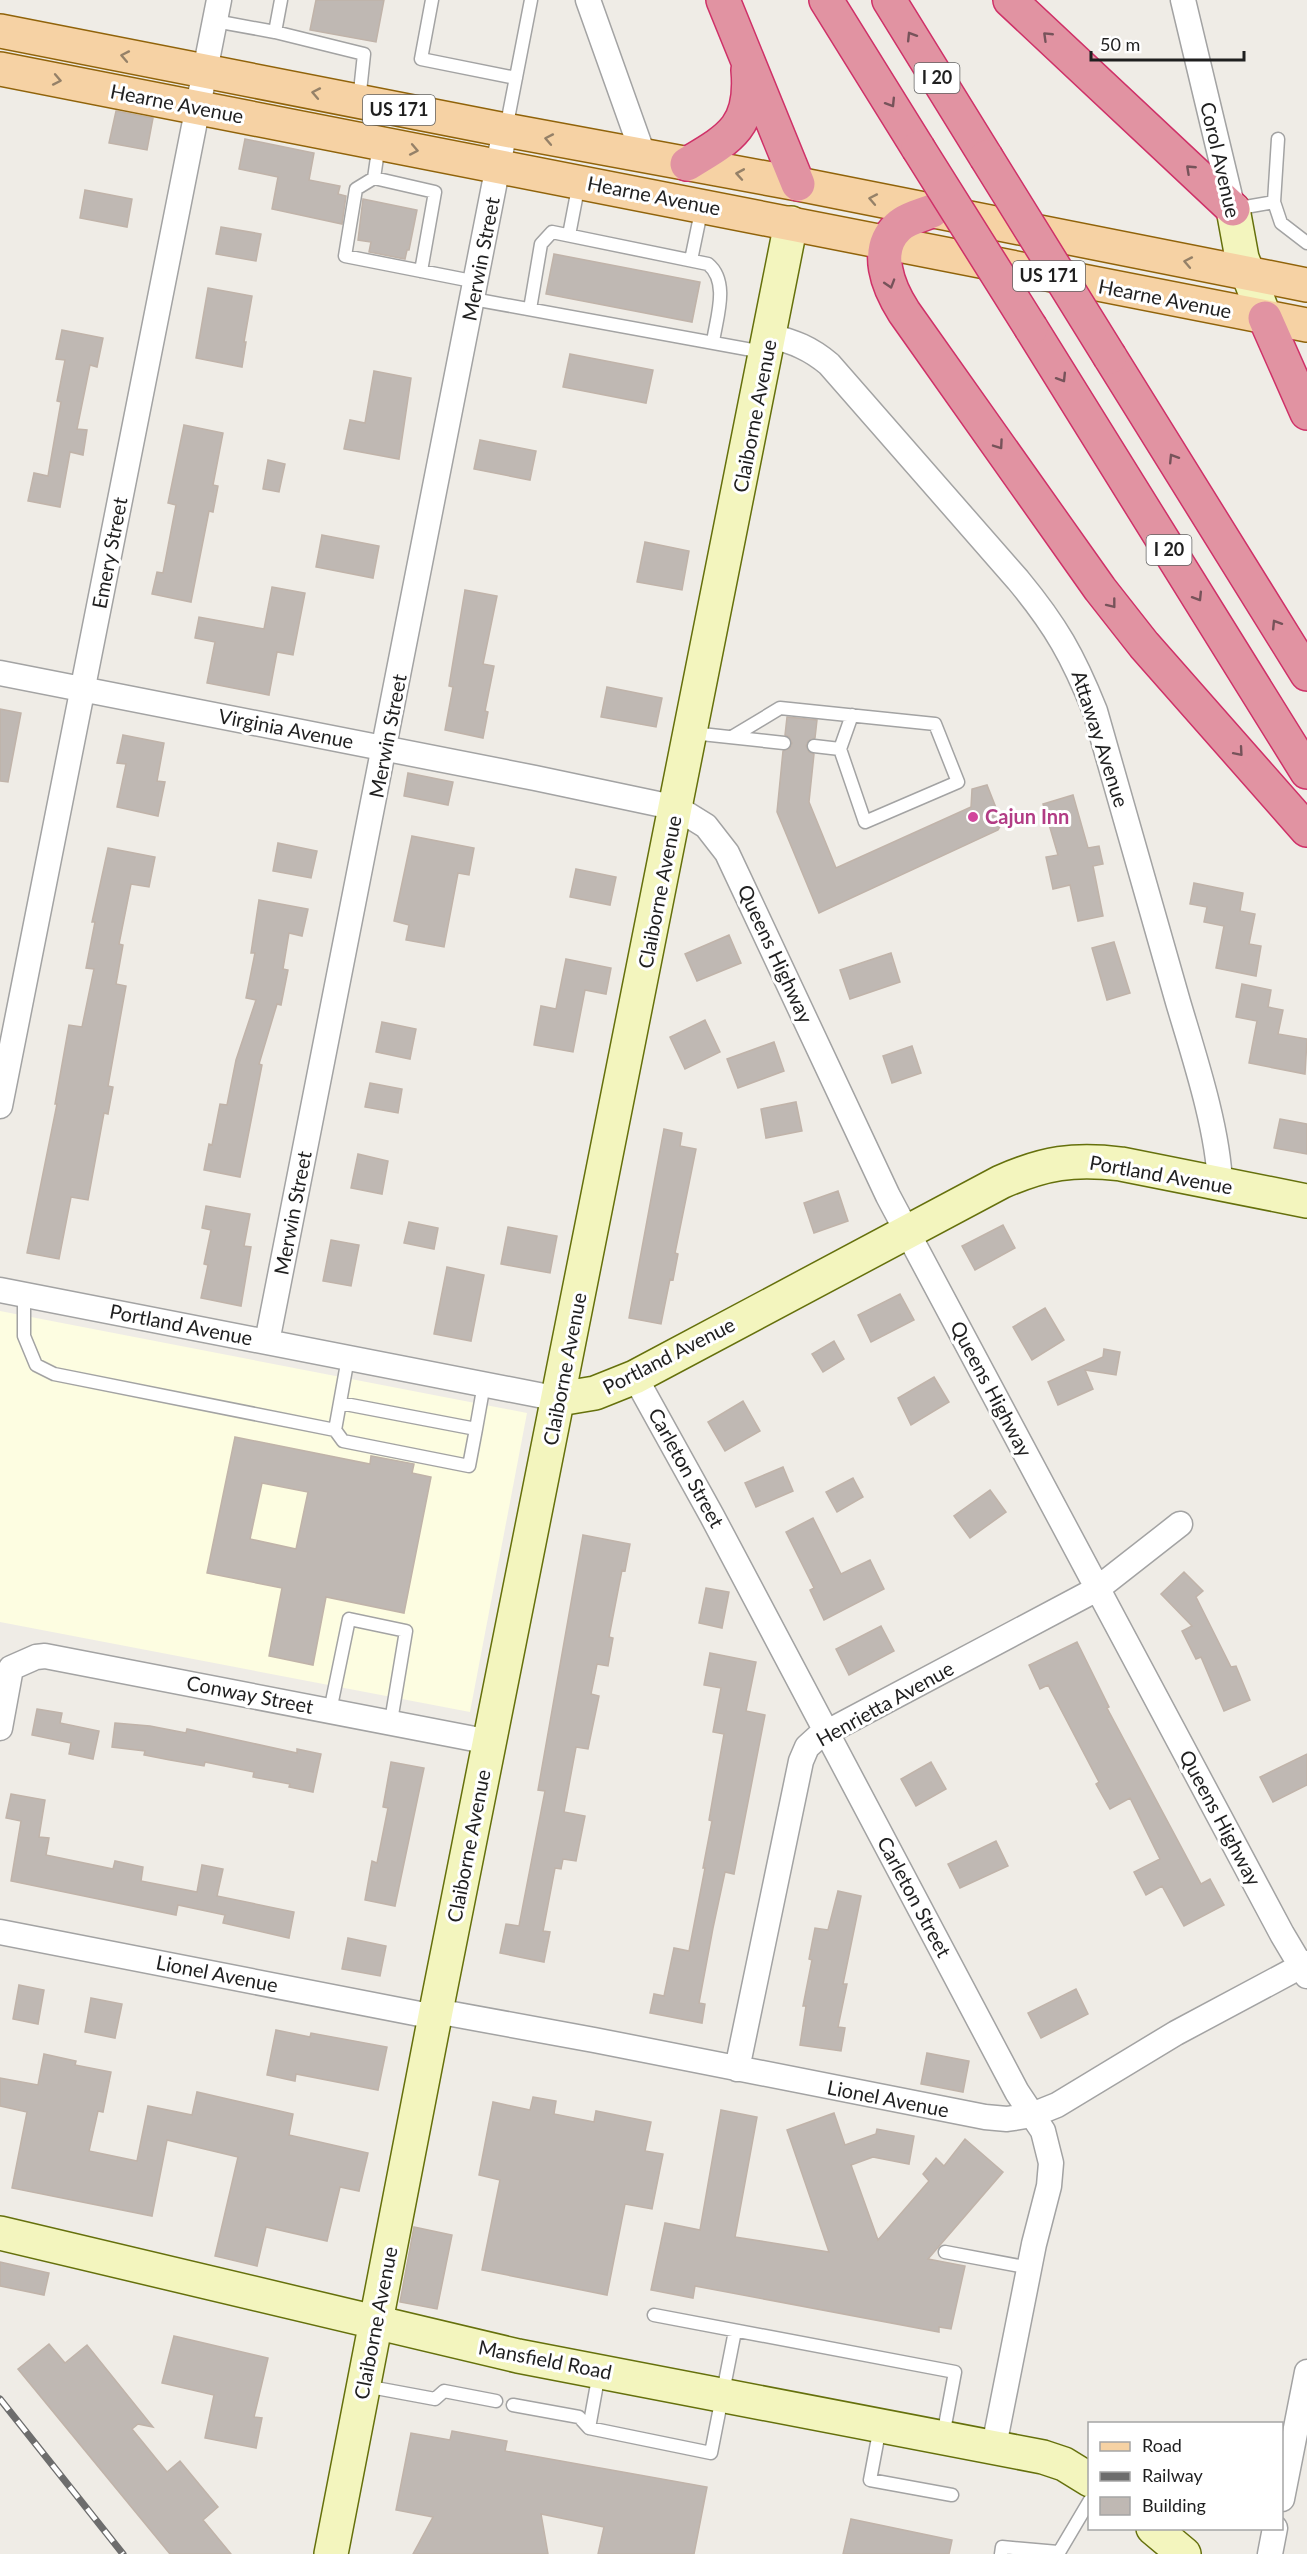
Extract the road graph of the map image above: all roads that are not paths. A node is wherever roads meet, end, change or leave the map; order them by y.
1 (281, 0) edge
2 (432, 0) edge
3 (531, 0) edge
4 (588, 0) edge
5 (723, 0) edge
6 (826, 0) edge
7 (889, 0) edge
8 (1010, 0) edge
9 (1182, 0) edge
10 (217, 10) edge
11 (0, 31) edge
12 (275, 32) junction
13 (747, 59) junction
14 (0, 69) edge
15 (205, 72) junction
16 (516, 78) junction
17 (359, 102) junction
18 (198, 108) junction
19 (505, 130) junction
20 (1278, 139) dead end
21 (379, 143) junction
22 (644, 157) junction
23 (687, 164) junction
24 (498, 167) junction
25 (374, 178) junction
26 (579, 182) junction
27 (798, 184) junction
28 (1274, 202) junction
29 (702, 205) junction
30 (1233, 209) junction
31 (932, 211) junction
32 (791, 223) junction
33 (569, 236) junction
34 (885, 243) junction
35 (1307, 243) edge
36 (691, 260) junction
37 (421, 271) junction
38 (1247, 274) junction
39 (1093, 285) junction
40 (1307, 285) edge
41 (475, 290) junction
42 (530, 309) junction
43 (1265, 318) junction
44 (1307, 325) edge
45 (712, 342) junction
46 (769, 344) junction
47 (1305, 396) edge
48 (0, 673) edge
49 (1307, 674) edge
50 (83, 689) junction
51 (852, 715) junction
52 (692, 733) junction
53 (732, 737) junction
54 (784, 743) dead end
55 (814, 746) dead end
56 (385, 748) junction
57 (840, 749) junction
58 (1307, 772) edge
59 (677, 808) junction
60 (1307, 830) edge
61 (0, 1106) edge
62 (1220, 1184) junction
63 (1307, 1201) edge
64 (907, 1231) junction
65 (0, 1290) edge
66 (24, 1294) junction
67 (267, 1342) junction
68 (348, 1358) junction
69 (636, 1377) junction
70 (484, 1384) junction
71 (559, 1399) junction
72 (340, 1403) junction
73 (476, 1429) junction
74 (334, 1430) junction
75 (1180, 1524) dead end
76 (1097, 1589) junction
77 (330, 1711) junction
78 (391, 1721) junction
79 (0, 1728) edge
80 (827, 1733) junction
81 (490, 1742) junction
82 (0, 1932) edge
83 (1305, 1968) edge
84 (435, 2014) junction
85 (737, 2069) junction
86 (1032, 2115) junction
87 (0, 2233) edge
88 (945, 2252) dead end
89 (1030, 2268) junction
90 (654, 2316) dead end
91 (376, 2324) junction
92 (735, 2331) junction
93 (599, 2372) junction
94 (1307, 2372) edge
95 (364, 2386) junction
96 (723, 2396) junction
97 (496, 2401) dead end
98 (513, 2405) dead end
99 (880, 2425) junction
100 (589, 2428) junction
101 (943, 2437) junction
102 (994, 2446) junction
103 (1088, 2479) edge
104 (1283, 2489) edge
105 (952, 2495) dead end
106 (1088, 2502) edge
107 (1154, 2530) edge
108 (1275, 2530) edge
109 (1058, 2553) edge
110 (331, 2554) edge
111 (1001, 2554) edge
112 (1184, 2554) edge
113 (1270, 2554) edge

1 - 12 lane
2 - 16 lane
3 - 16 lane
4 - 22 street
5 - 13 highway
6 -> 58 highway, I 20, bridge
49 -> 7 highway, I 20, bridge
30 -> 8 highway
9 - 30 street, Corol Avenue
10 - 12 lane
10 - 15 street, Emery Street
15 -> 11 main road, Hearne Avenue / US 171
12 - 17 lane
13 - 23 highway
13 - 27 highway
14 -> 18 main road, Hearne Avenue / US 171
17 -> 15 main road, Hearne Avenue / US 171
15 - 18 street, Emery Street
16 - 19 lane
17 - 19 main road, Hearne Avenue / US 171
18 - 21 main road, Hearne Avenue / US 171
18 - 50 street, Emery Street
22 -> 19 main road, Hearne Avenue / US 171
19 - 24 street, Merwin Street
20 - 28 lane
21 -> 24 main road, Hearne Avenue / US 171
21 - 25 lane
22 - 23 main road, Hearne Avenue / US 171
27 -> 23 main road, Hearne Avenue / US 171
24 - 26 main road, Hearne Avenue / US 171
24 - 41 street, Merwin Street
25 - 37 lane
25 - 37 lane
26 - 29 main road, Hearne Avenue / US 171
26 - 33 lane
31 -> 27 main road, Hearne Avenue / US 171
27 - 32 main road, Claiborne Avenue
28 - 30 lane
28 - 35 lane
29 - 32 main road, Hearne Avenue / US 171
29 - 36 lane
30 - 38 street, Corol Avenue
31 - 34 highway
38 -> 31 main road, Hearne Avenue / US 171
32 - 34 main road, Hearne Avenue / US 171
32 - 46 street, Claiborne Avenue
33 - 36 lane
33 - 42 lane
34 - 39 main road, Hearne Avenue / US 171
34 -> 60 highway
36 - 45 lane
37 - 41 lane
38 - 39 main road
38 - 40 main road, Hearne Avenue / US 171
38 - 43 street, Corol Avenue
39 - 43 main road, Hearne Avenue / US 171
41 - 42 lane
41 - 56 street, Merwin Street
42 - 45 lane
43 - 44 main road, Hearne Avenue / US 171
43 - 47 highway
45 - 46 lane
46 - 52 street, Claiborne Avenue
46 - 62 street, Attaway Avenue
48 - 50 street, Virginia Avenue
50 - 56 street, Virginia Avenue
50 - 61 street, Emery Street
51 - 53 lane
51 - 57 lane
51 - 57 lane
52 - 53 lane
52 - 59 street, Claiborne Avenue
53 - 54 lane
55 - 57 lane
56 - 59 street, Virginia Avenue
56 - 67 street, Merwin Street
59 - 64 street, Queens Highway
59 - 71 street, Claiborne Avenue
62 - 63 street, Portland Avenue
62 - 64 street, Portland Avenue
64 - 69 street, Portland Avenue
64 - 76 street, Queens Highway
65 - 66 street, Portland Avenue
66 - 67 street, Portland Avenue
66 - 74 lane
67 - 68 street, Portland Avenue
68 - 70 street, Portland Avenue
68 - 72 lane
69 - 71 street, Portland Avenue
69 - 80 street, Carleton Street
70 - 71 street, Portland Avenue
70 - 73 lane
71 - 81 street, Claiborne Avenue
72 - 73 lane
72 - 74 lane
73 - 74 lane
75 - 76 street, Henrietta Avenue
76 - 80 street, Henrietta Avenue
76 - 83 street, Queens Highway
77 - 78 street, Conway Street
77 - 78 lane
77 - 79 street, Conway Street
78 - 81 street, Conway Street
80 - 85 street, Henrietta Avenue
80 - 86 street, Carleton Street
81 - 84 street, Claiborne Avenue
82 - 84 street, Lionel Avenue
83 - 86 street, Lionel Avenue
84 - 85 street, Lionel Avenue
84 - 91 street, Claiborne Avenue
85 - 86 street, Lionel Avenue
86 - 89 street, Carleton Street
87 - 91 street, Mansfield Road
88 - 89 lane
89 - 102 street, Carleton Street
90 - 92 lane
91 - 93 street, Mansfield Road
91 - 95 street, Claiborne Avenue
92 - 96 lane
92 - 101 lane
93 - 96 street, Mansfield Road
93 - 100 lane
94 - 104 street
95 - 97 lane
95 - 110 street, Claiborne Avenue
96 - 99 street, Mansfield Road
96 - 100 lane
98 - 100 lane
99 - 101 street, Mansfield Road
99 - 105 lane
101 - 102 street, Mansfield Road
102 - 103 street, Mansfield Road
106 - 109 lane
107 - 112 street
108 - 113 street
109 - 111 lane

